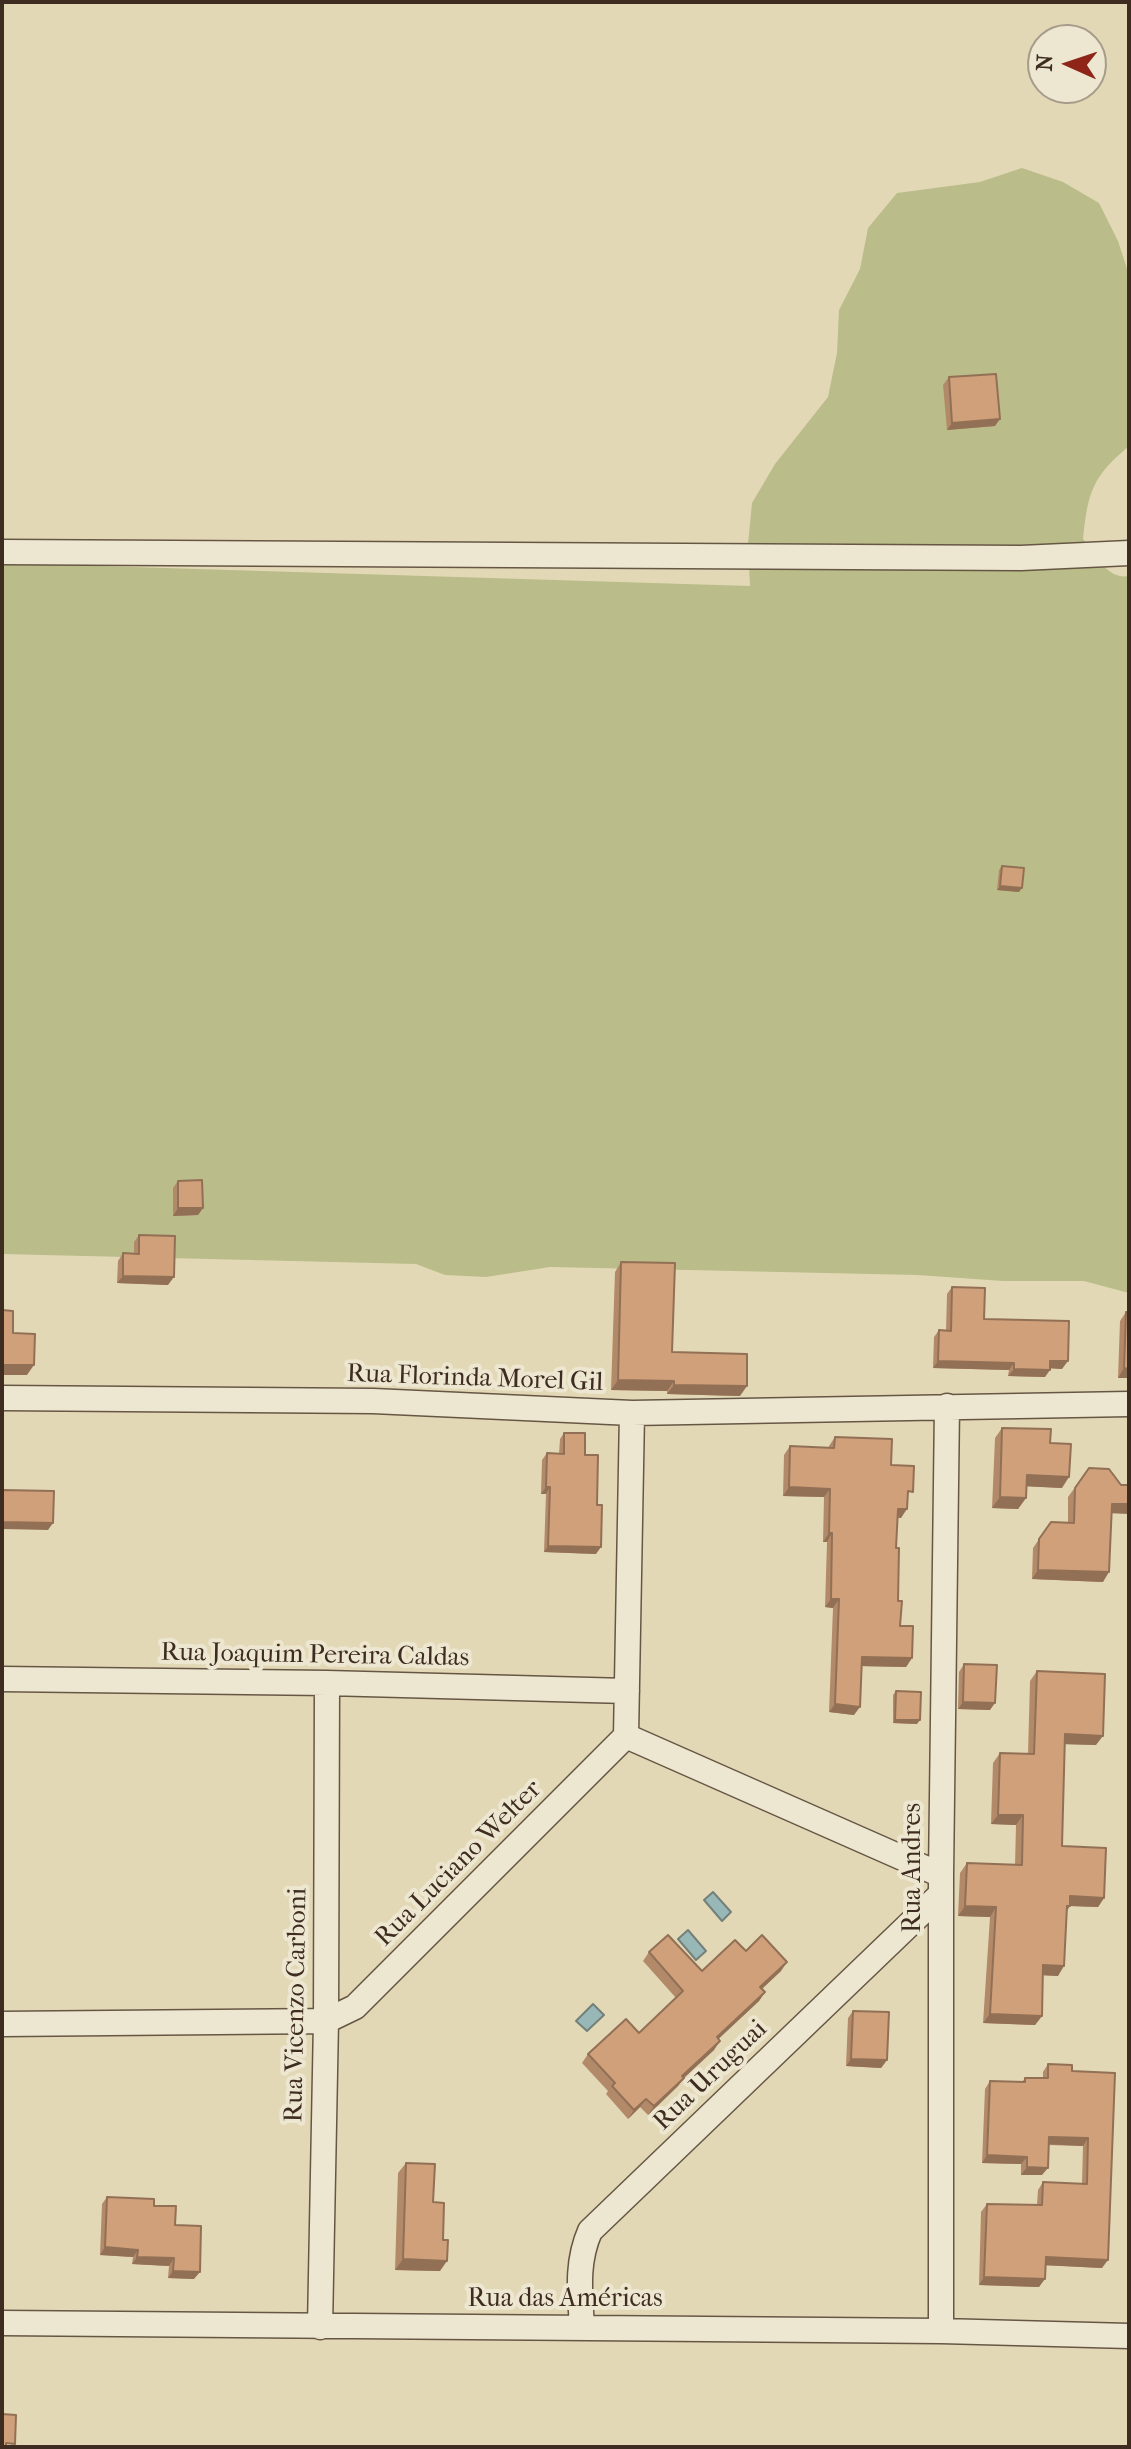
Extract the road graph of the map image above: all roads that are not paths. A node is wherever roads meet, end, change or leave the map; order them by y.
1 (2, 552) edge
2 (1129, 553) edge
3 (2, 1398) edge
4 (1129, 1404) edge
5 (947, 1406) junction
6 (632, 1413) junction
7 (2, 1679) edge
8 (327, 1683) junction
9 (627, 1691) junction
10 (626, 1736) junction
11 (941, 1885) junction
12 (326, 2021) junction
13 (2, 2024) edge
14 (2, 2323) edge
15 (320, 2327) junction
16 (582, 2327) junction
17 (941, 2331) junction
18 (1129, 2336) edge

1 - 2 street
3 - 6 street, Rua Florinda Morel Gil
4 - 5 street, Rua Florinda Morel Gil
5 - 6 street, Rua Florinda Morel Gil
5 - 11 street, Rua Andres
6 - 9 street
7 - 8 street, Rua Joaquim Pereira Caldas
8 - 9 street, Rua Joaquim Pereira Caldas
8 - 12 street, Rua Vicenzo Carboni
9 - 10 street
10 - 11 street
10 - 12 street, Rua Luciano Welter
11 - 16 street, Rua Uruguai
11 - 17 street, Rua Andres
12 - 13 street, Rua Luciano Welter
12 - 15 street, Rua Vicenzo Carboni
14 - 15 street, Rua das Américas
15 - 16 street, Rua das Américas
16 - 17 street, Rua das Américas
17 - 18 street, Rua das Américas

